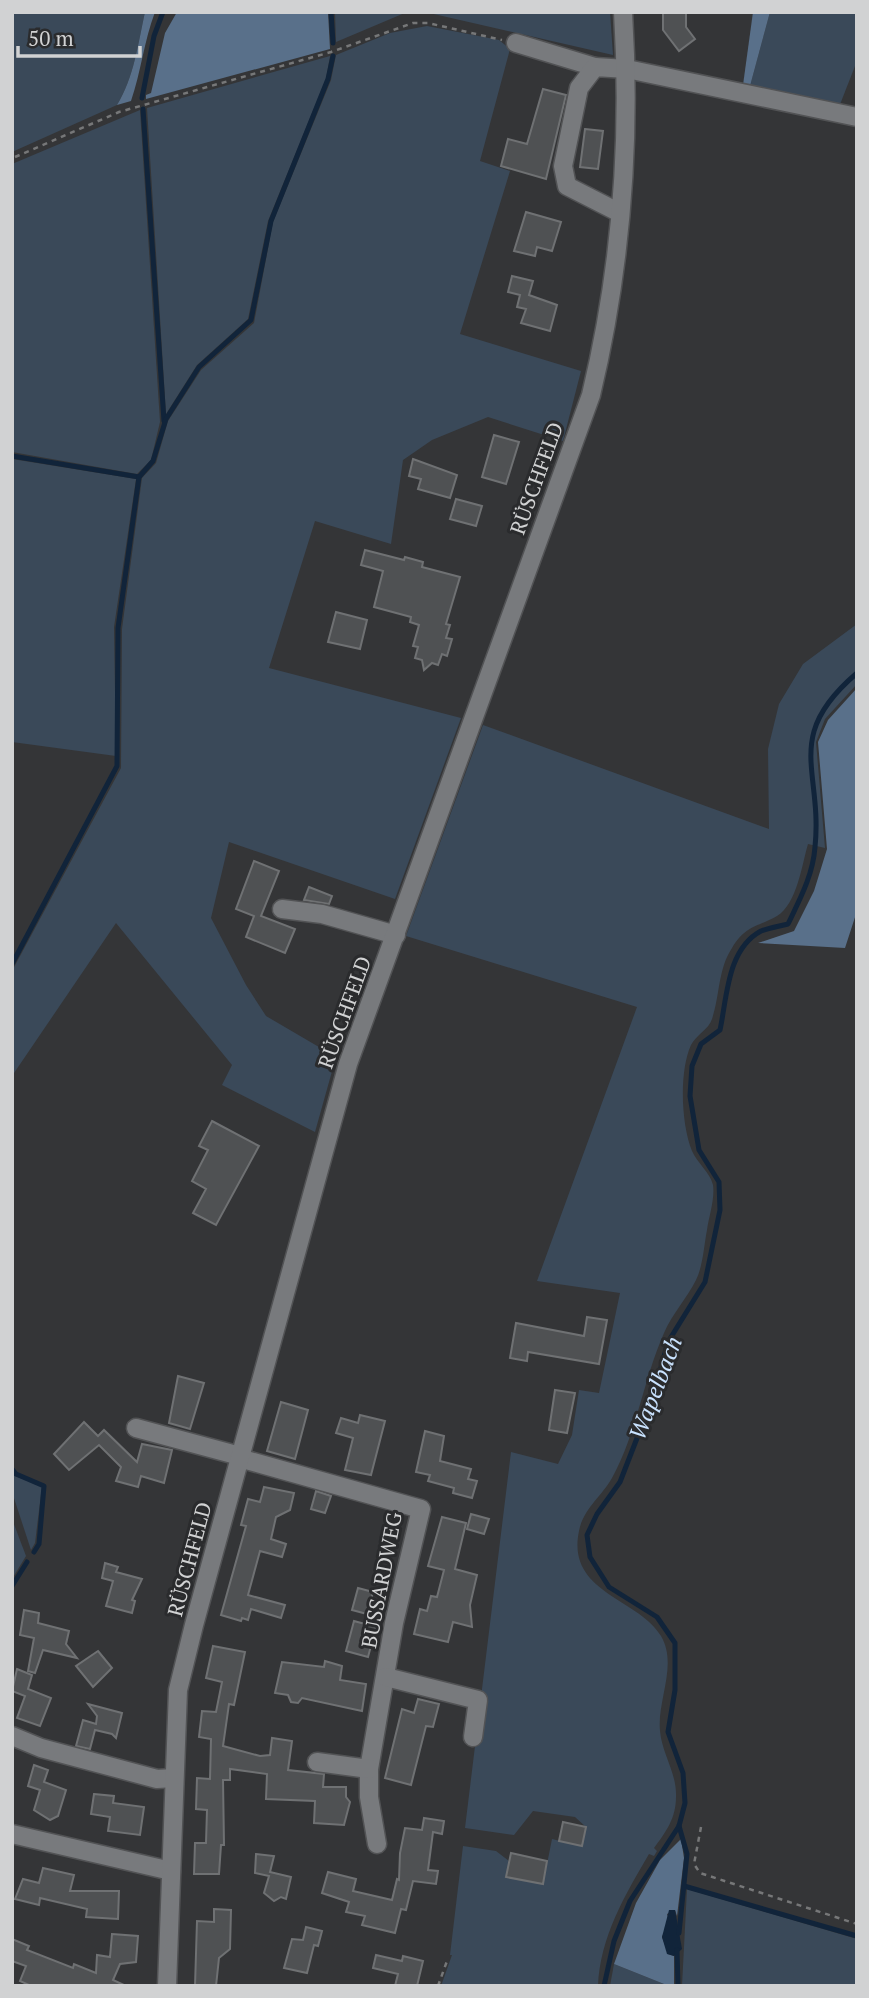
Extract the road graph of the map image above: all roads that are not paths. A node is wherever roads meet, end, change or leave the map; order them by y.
1 (623, 12) edge
2 (516, 43) road end
3 (595, 67) junction
4 (627, 69) junction
5 (857, 117) edge
6 (620, 213) junction
7 (282, 909) dead end
8 (396, 935) junction
9 (136, 1428) dead end
10 (240, 1457) junction
11 (386, 1677) junction
12 (12, 1735) edge
13 (473, 1737) dead end
14 (317, 1762) dead end
15 (369, 1769) junction
16 (174, 1779) junction
17 (12, 1834) edge
18 (377, 1844) dead end
19 (171, 1871) junction
20 (167, 1986) edge

1 - 4 street, RÜSCHFELD
2 - 3 street
3 - 4 street
3 - 6 street
4 - 5 street
4 - 6 street, RÜSCHFELD
6 - 8 street, RÜSCHFELD
7 - 8 street
8 - 10 street, RÜSCHFELD
9 - 10 street
10 - 11 street, BUSSARDWEG
10 - 16 street, RÜSCHFELD
11 - 13 street, BUSSARDWEG
11 - 15 street, BUSSARDWEG
12 - 16 street
14 - 15 street
15 - 18 street, BUSSARDWEG
16 - 19 street, RÜSCHFELD
17 - 19 street
19 - 20 street, RÜSCHFELD

